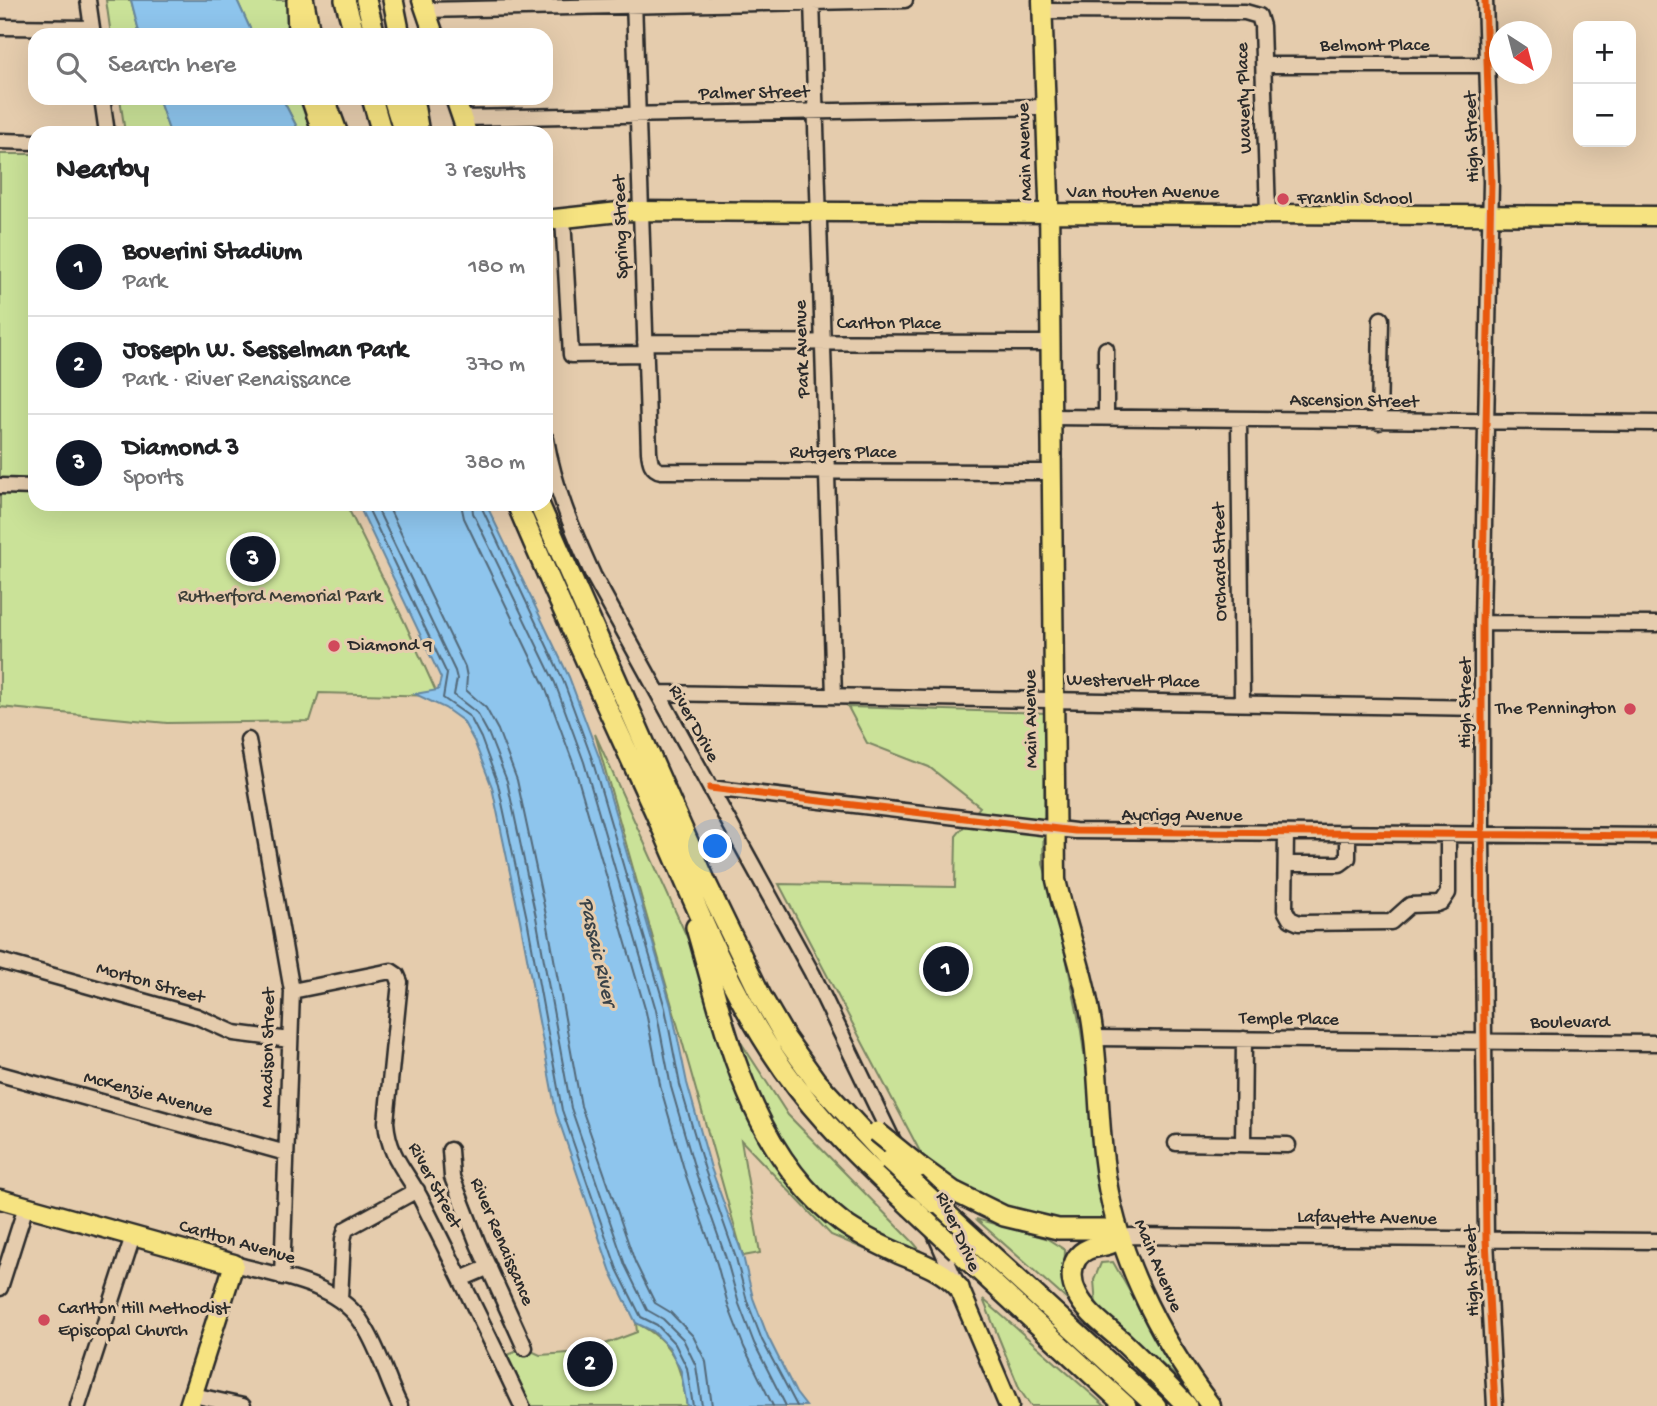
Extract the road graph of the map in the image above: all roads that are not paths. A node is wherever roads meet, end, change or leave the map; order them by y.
1 (88, 0) edge
2 (297, 0) edge
3 (304, 0) edge
4 (345, 0) edge
5 (366, 0) edge
6 (393, 0) edge
7 (905, 0) edge
8 (1485, 0) edge
9 (812, 1) edge
10 (634, 3) edge
11 (424, 5) edge
12 (1042, 6) edge
13 (0, 27) edge
14 (92, 28) edge
15 (298, 28) edge
16 (310, 28) edge
17 (353, 28) edge
18 (373, 28) edge
19 (399, 28) edge
20 (432, 28) edge
21 (28, 29) edge
22 (1264, 65) junction
23 (1487, 65) junction
24 (103, 105) edge
25 (314, 105) edge
26 (328, 105) edge
27 (374, 105) edge
28 (395, 105) edge
29 (414, 105) edge
30 (458, 105) edge
31 (1046, 107) junction
32 (815, 112) junction
33 (638, 116) junction
34 (106, 126) edge
35 (321, 126) edge
36 (335, 126) edge
37 (380, 126) edge
38 (402, 126) edge
39 (418, 126) edge
40 (465, 126) edge
41 (0, 141) edge
42 (28, 142) edge
43 (641, 211) junction
44 (818, 212) junction
45 (1049, 214) junction
46 (1268, 214) junction
47 (1490, 216) junction
48 (1657, 216) edge
49 (554, 219) edge
50 (1381, 319) dead end
51 (822, 343) junction
52 (1049, 343) junction
53 (645, 348) junction
54 (1106, 349) dead end
55 (1050, 417) junction
56 (1106, 418) junction
57 (1239, 420) junction
58 (1379, 422) junction
59 (1486, 422) junction
60 (1657, 423) edge
61 (649, 452) joint
62 (553, 470) edge
63 (1050, 472) junction
64 (827, 473) junction
65 (0, 486) edge
66 (28, 487) edge
67 (512, 511) edge
68 (520, 511) edge
69 (541, 511) edge
70 (564, 609) junction
71 (1482, 623) junction
72 (1657, 624) edge
73 (658, 693) junction
74 (834, 696) junction
75 (1052, 699) junction
76 (1242, 703) junction
77 (1482, 708) junction
78 (248, 740) dead end
79 (710, 788) junction
80 (1054, 830) junction
81 (1286, 833) junction
82 (1348, 833) junction
83 (1448, 834) junction
84 (1482, 834) junction
85 (1657, 835) edge
86 (677, 862) junction
87 (1286, 864) junction
88 (0, 961) edge
89 (292, 991) junction
90 (1094, 1038) junction
91 (1244, 1039) junction
92 (290, 1040) junction
93 (1484, 1042) junction
94 (1657, 1043) edge
95 (800, 1060) junction
96 (0, 1074) edge
97 (1176, 1143) dead end
98 (1243, 1144) junction
99 (1288, 1145) dead end
100 (450, 1150) dead end
101 (286, 1153) junction
102 (417, 1190) junction
103 (0, 1199) edge
104 (26, 1206) junction
105 (133, 1236) junction
106 (1119, 1238) junction
107 (1486, 1240) junction
108 (1657, 1241) edge
109 (234, 1264) junction
110 (489, 1267) junction
111 (282, 1277) junction
112 (461, 1279) junction
113 (0, 1288) edge
114 (959, 1288) junction
115 (340, 1299) junction
116 (525, 1348) dead end
117 (392, 1389) junction
118 (191, 1400) edge
119 (78, 1406) edge
120 (243, 1406) edge
121 (391, 1406) edge
122 (400, 1406) edge
123 (522, 1406) edge
124 (1009, 1406) edge
125 (1126, 1406) edge
126 (1156, 1406) edge
127 (1187, 1406) edge
128 (1211, 1406) edge
129 (1495, 1406) edge

1 - 14 street
2 - 15 highway
3 - 16 main road
4 - 17 highway
5 - 18 highway
6 - 19 highway
7 - 9 street
8 - 23 street, High Street
9 - 10 street
9 - 32 street, Park Avenue
10 - 11 street
10 - 33 street, Spring Street
11 - 20 main road
12 - 22 street, Waverly Place
12 - 31 main road, Main Avenue
13 - 21 street
22 - 23 street, Belmont Place
22 - 46 street, Waverly Place
23 - 47 street, High Street
24 - 34 street
25 - 35 highway
26 - 36 main road
27 - 37 highway
28 - 38 highway
29 - 39 highway
30 - 40 main road
31 - 32 street, Palmer Street
31 - 45 main road, Main Avenue
32 - 33 street, Palmer Street
32 - 44 street, Park Avenue
33 - 40 street, Palmer Street
33 - 43 street, Spring Street
41 - 42 street
43 - 44 main road, Van Houten Avenue
43 - 49 main road, Van Houten Avenue
43 - 53 street, Spring Street
44 - 45 main road, Van Houten Avenue
44 - 51 street, Park Avenue
45 - 46 main road, Van Houten Avenue
45 - 52 main road, Main Avenue
46 - 47 main road, Van Houten Avenue
47 - 48 main road, Van Houten Avenue
47 - 59 street, High Street
49 - 53 street, Carlton Place
50 - 58 street
51 - 52 street, Carlton Place
51 - 53 street, Carlton Place
51 - 64 street, Park Avenue
52 - 55 main road, Main Avenue
53 - 61 street, Spring Street
54 - 56 street
55 - 56 street, Ascension Street
55 - 63 main road, Main Avenue
56 - 57 street, Ascension Street
57 - 58 street, Ascension Street
57 - 76 street, Orchard Street
58 - 59 street, Ascension Street
59 - 60 street, Ascension Street
59 - 71 street, High Street
61 - 64 street, Rutgers Place
62 - 73 street, River Drive
63 - 64 street, Rutgers Place
63 - 75 main road, Main Avenue
64 - 74 street, Park Avenue
65 - 66 street
67 - 70 highway
68 - 70 highway
69 - 95 highway
70 - 86 highway
71 - 72 street
71 - 77 street, High Street
73 - 74 street, Westervelt Place
73 - 79 street, River Drive
74 - 75 street, Westervelt Place
75 - 76 street, Westervelt Place
75 - 80 main road, Main Avenue
76 - 77 street, Westervelt Place
77 - 84 street, High Street
78 - 89 street, Madison Street
79 - 80 street, Aycrigg Avenue
79 - 114 street, River Drive
80 - 81 street, Aycrigg Avenue
80 - 90 main road, Main Avenue
81 - 82 street, Aycrigg Avenue
81 - 87 street
82 - 83 street, Aycrigg Avenue
82 - 87 street
83 - 84 street, Aycrigg Avenue
83 - 87 street
84 - 85 street, Aycrigg Avenue
84 - 93 street, High Street
86 - 114 highway
86 - 125 highway, bridge
88 - 92 street, Morton Street
89 - 92 street, Madison Street
89 - 102 street, River Street
90 - 91 street, Temple Place
90 - 106 main road, Main Avenue
91 - 93 street, Temple Place
91 - 98 street
92 - 101 street, Madison Street
93 - 94 street, Boulevard
93 - 107 street, High Street
95 - 106 highway, bridge
95 - 126 highway, bridge
96 - 101 street, McKenzie Avenue
97 - 98 street
98 - 99 street
100 - 110 street, River Renaissance
101 - 111 street, Madison Street
102 - 112 street, River Street
102 - 115 street
103 - 104 main road, Carlton Avenue
104 - 105 main road, Carlton Avenue
104 - 113 street
105 - 109 main road, Carlton Avenue
105 - 119 street
106 - 107 street, Lafayette Avenue
106 - 127 highway
106 - 128 main road, Main Avenue
107 - 108 street, Lafayette Avenue
107 - 129 street, High Street
109 - 111 street, Carlton Avenue
109 - 118 main road
110 - 112 street
110 - 116 street, River Renaissance
111 - 115 street, Carlton Avenue
112 - 123 street, River Street
114 - 124 main road, River Drive
115 - 117 street, Carlton Avenue
117 - 121 street
117 - 122 street, Carlton Avenue
118 - 120 street

